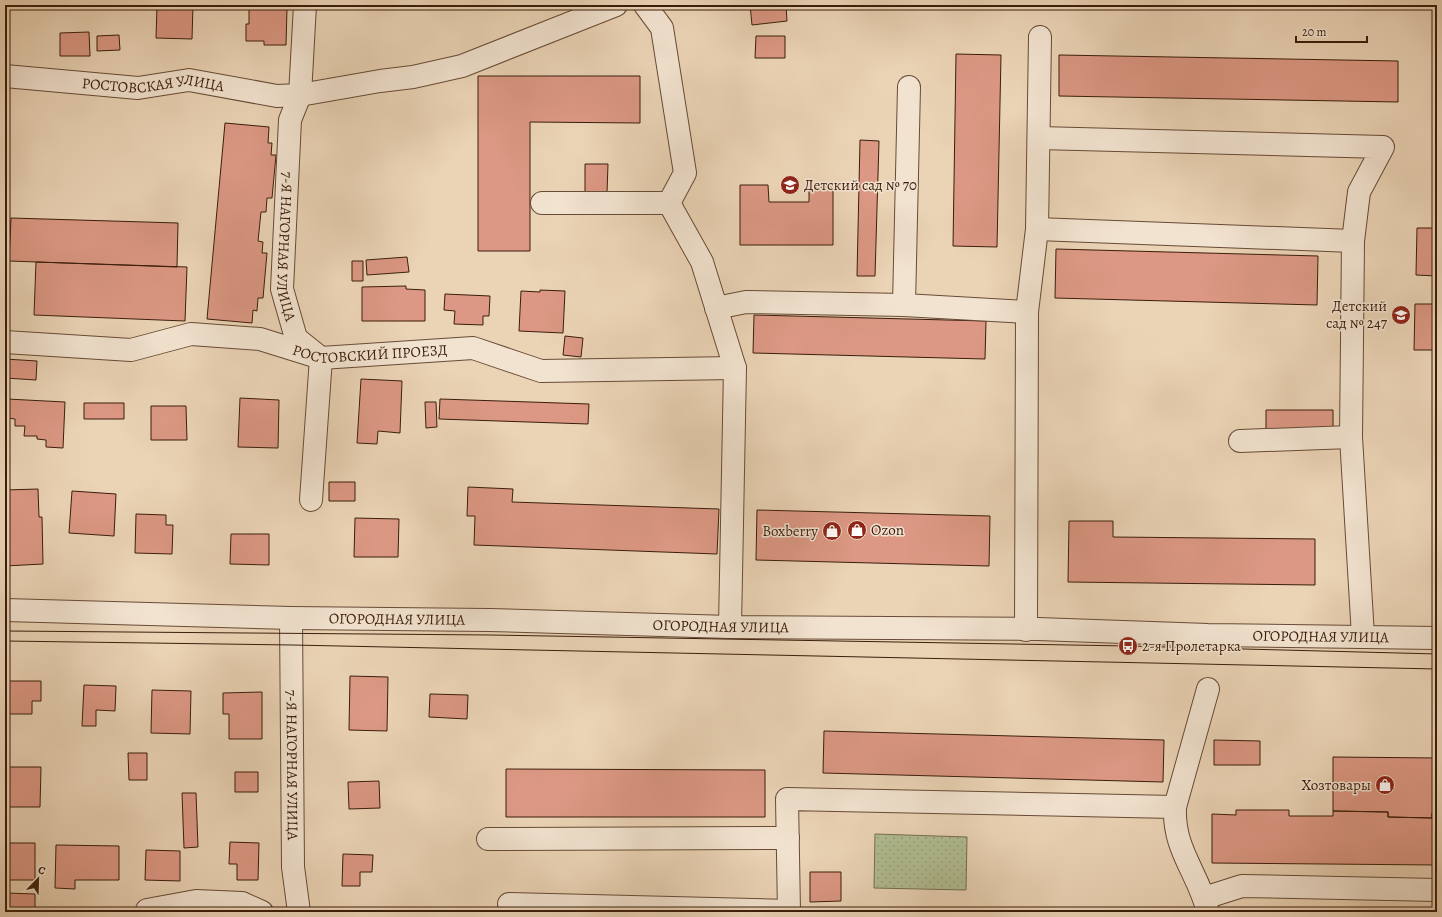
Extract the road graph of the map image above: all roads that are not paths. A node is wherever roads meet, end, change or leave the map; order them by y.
1 (305, 5) edge
2 (616, 5) edge
3 (645, 5) edge
4 (1040, 37) dead end
5 (5, 76) edge
6 (910, 87) dead end
7 (300, 95) junction
8 (1039, 138) junction
9 (542, 203) dead end
10 (669, 203) junction
11 (1037, 229) junction
12 (1353, 241) junction
13 (904, 305) junction
14 (716, 308) junction
15 (1027, 312) junction
16 (5, 342) edge
17 (321, 358) junction
18 (735, 368) junction
19 (1351, 437) junction
20 (1240, 441) dead end
21 (311, 500) dead end
22 (5, 610) edge
23 (291, 618) junction
24 (730, 627) junction
25 (1026, 630) junction
26 (1363, 636) junction
27 (1437, 638) edge
28 (1208, 689) dead end
29 (1175, 806) junction
30 (788, 838) junction
31 (488, 839) dead end
32 (1437, 890) edge
33 (509, 904) dead end
34 (1206, 905) edge
35 (147, 910) dead end
36 (262, 912) edge
37 (298, 912) edge
38 (789, 912) edge

1 - 7 street, 7-Я НАГОРНАЯ УЛИЦА
2 - 7 street, РОСТОВСКАЯ УЛИЦА
3 - 10 street
4 - 8 street
5 - 7 street, РОСТОВСКАЯ УЛИЦА
6 - 13 street
7 - 17 street, 7-Я НАГОРНАЯ УЛИЦА
8 - 11 street
8 - 12 street
9 - 10 street
10 - 14 street
11 - 12 street
11 - 15 street
12 - 19 street
13 - 14 street
13 - 15 street
14 - 18 street
15 - 25 street
16 - 17 street, РОСТОВСКИЙ ПРОЕЗД
17 - 18 street, РОСТОВСКИЙ ПРОЕЗД
17 - 21 street
18 - 24 street
19 - 20 street
19 - 26 street
22 - 23 street, ОГОРОДНАЯ УЛИЦА
23 - 24 street, ОГОРОДНАЯ УЛИЦА
23 - 37 street, 7-Я НАГОРНАЯ УЛИЦА
24 - 25 street, ОГОРОДНАЯ УЛИЦА
25 - 26 street, ОГОРОДНАЯ УЛИЦА
26 - 27 street, ОГОРОДНАЯ УЛИЦА
28 - 29 street
29 - 30 street
29 - 34 street
30 - 31 street
30 - 38 street
32 - 34 street
33 - 38 street
35 - 36 street

